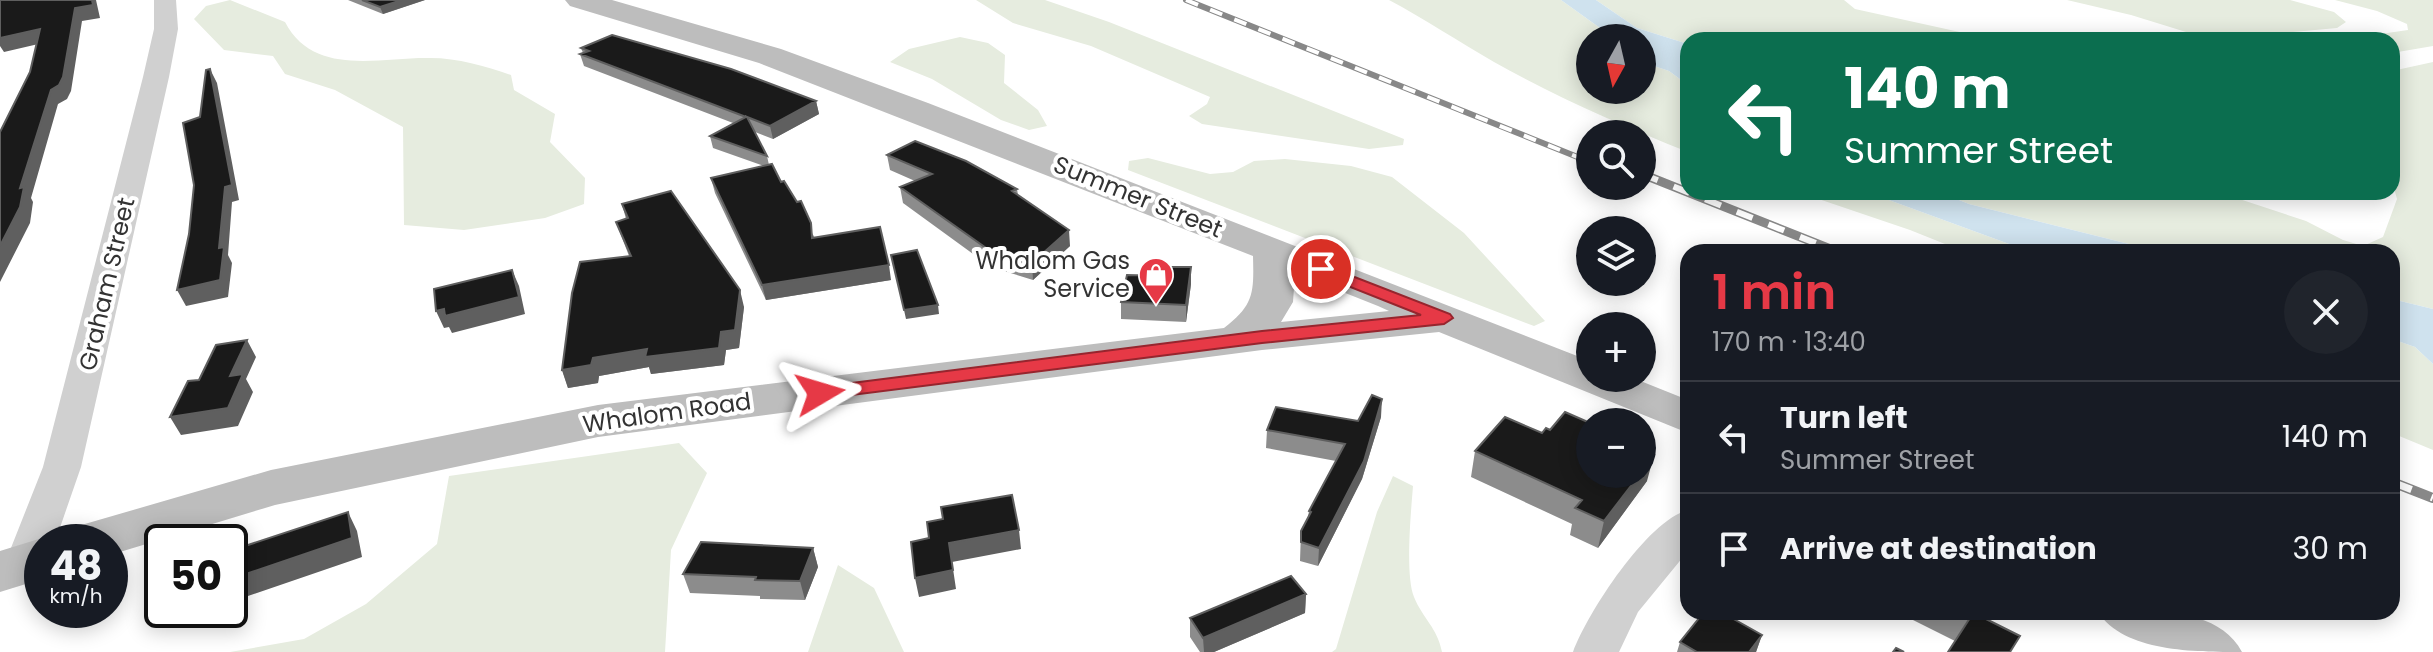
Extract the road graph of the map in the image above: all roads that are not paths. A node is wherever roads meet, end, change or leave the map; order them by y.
1 (165, 0) edge
2 (580, 0) edge
3 (1273, 250) junction
4 (1444, 318) junction
5 (1237, 340) junction
6 (1680, 415) edge
7 (128, 531) edge
8 (1680, 534) edge
9 (23, 564) edge
10 (2143, 620) edge
11 (1596, 652) edge
12 (2213, 652) edge

1 - 9 street, Graham Street
2 - 3 main road, Summer Street
3 - 4 main road, Summer Street
3 - 5 main road
4 - 5 main road, Whalom Road
4 - 6 main road, Summer Street
5 - 7 main road, Whalom Road
8 - 11 street
10 - 12 main road

